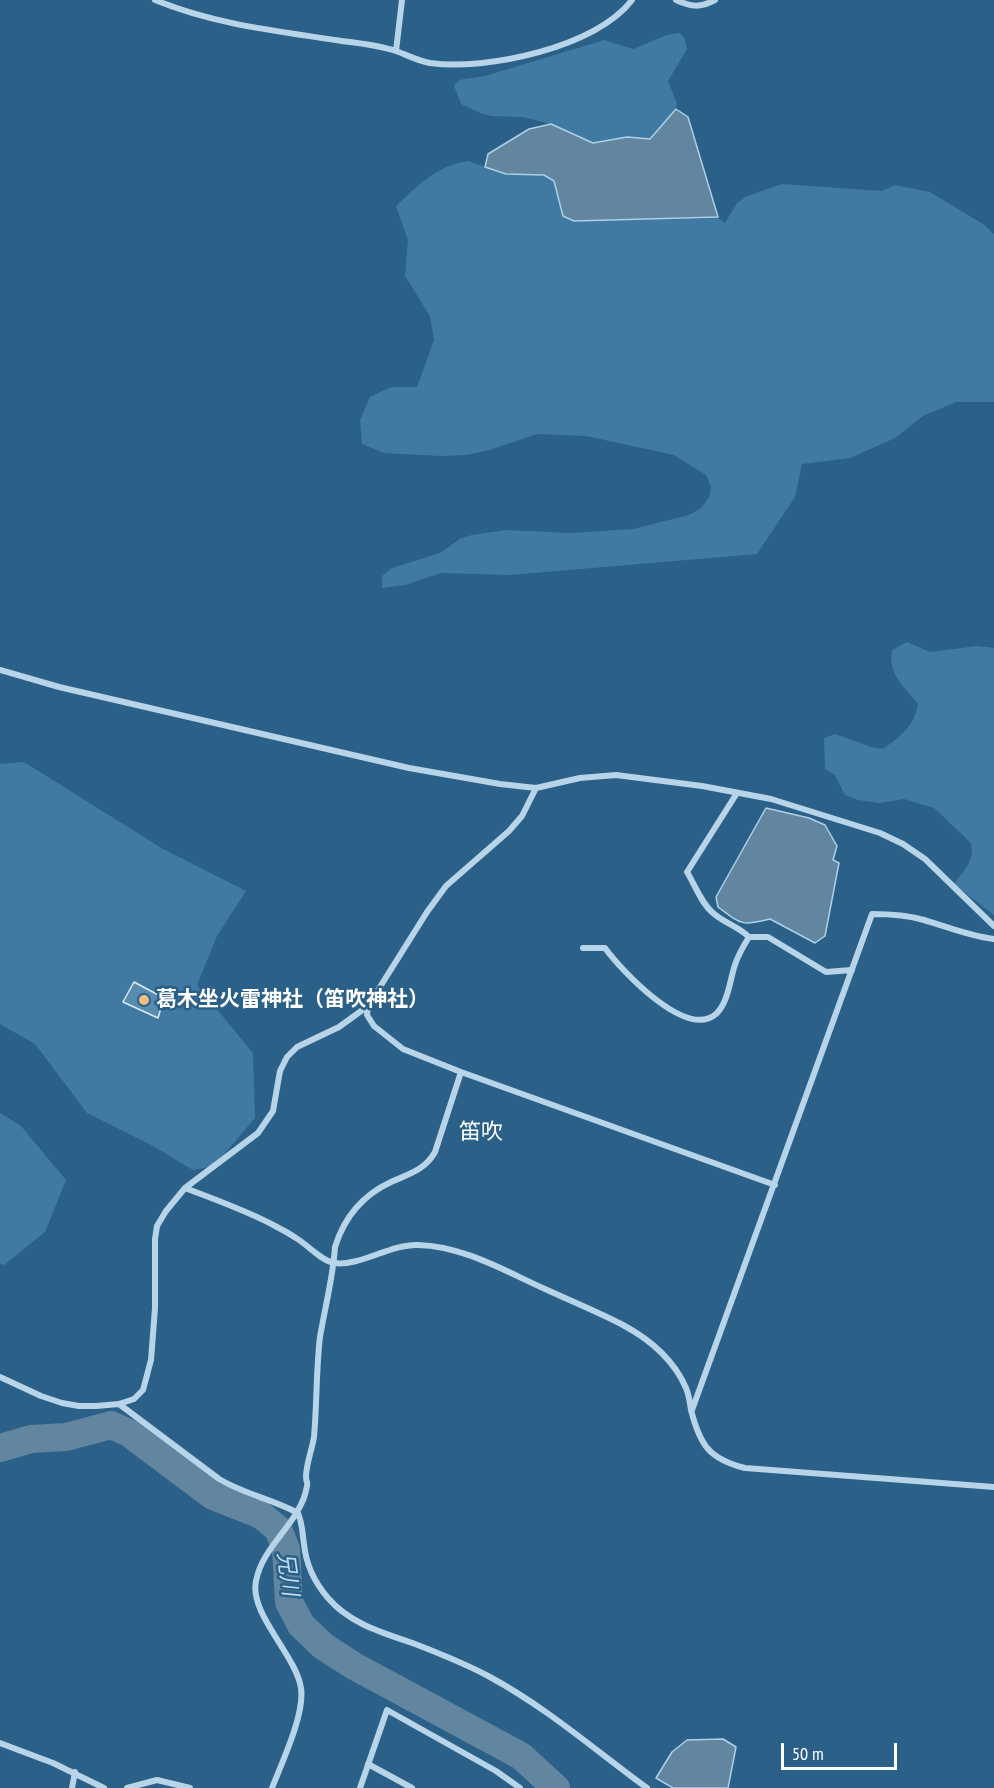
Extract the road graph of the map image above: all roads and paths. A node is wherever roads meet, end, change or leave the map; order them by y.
1 (156, 0) edge
2 (402, 0) edge
3 (632, 0) edge
4 (676, 0) edge
5 (715, 0) edge
6 (396, 51) junction
7 (0, 669) edge
8 (536, 788) junction
9 (737, 793) junction
10 (994, 926) edge
11 (749, 937) junction
12 (994, 939) edge
13 (583, 948) dead end
14 (852, 970) junction
15 (368, 1006) junction
16 (461, 1072) junction
17 (775, 1185) junction
18 (185, 1188) junction
19 (334, 1263) junction
20 (0, 1377) edge
21 (118, 1404) junction
22 (692, 1411) junction
23 (994, 1487) edge
24 (298, 1513) junction
25 (0, 1743) edge
26 (368, 1764) junction
27 (75, 1772) junction
28 (72, 1788) edge
29 (104, 1788) edge
30 (127, 1788) edge
31 (189, 1788) edge
32 (272, 1788) edge
33 (360, 1788) edge
34 (412, 1788) edge
35 (520, 1788) edge
36 (647, 1788) edge

1 - 6 street
2 - 6 street
3 - 6 street
4 - 5 street
7 - 8 street
8 - 9 street
8 - 15 street
9 - 10 street
9 - 11 street
11 - 13 street
11 - 14 street
12 - 14 street
14 - 17 street
15 - 16 street
15 - 18 street
16 - 17 street
16 - 19 street
17 - 22 street
18 - 19 street
18 - 21 street
19 - 22 street
19 - 24 street
20 - 21 street
21 - 24 street
22 - 23 street
24 - 32 street
24 - 36 street
25 - 27 street
26 - 33 street
26 - 34 street
26 - 35 street
27 - 28 street
27 - 29 street
30 - 31 street

